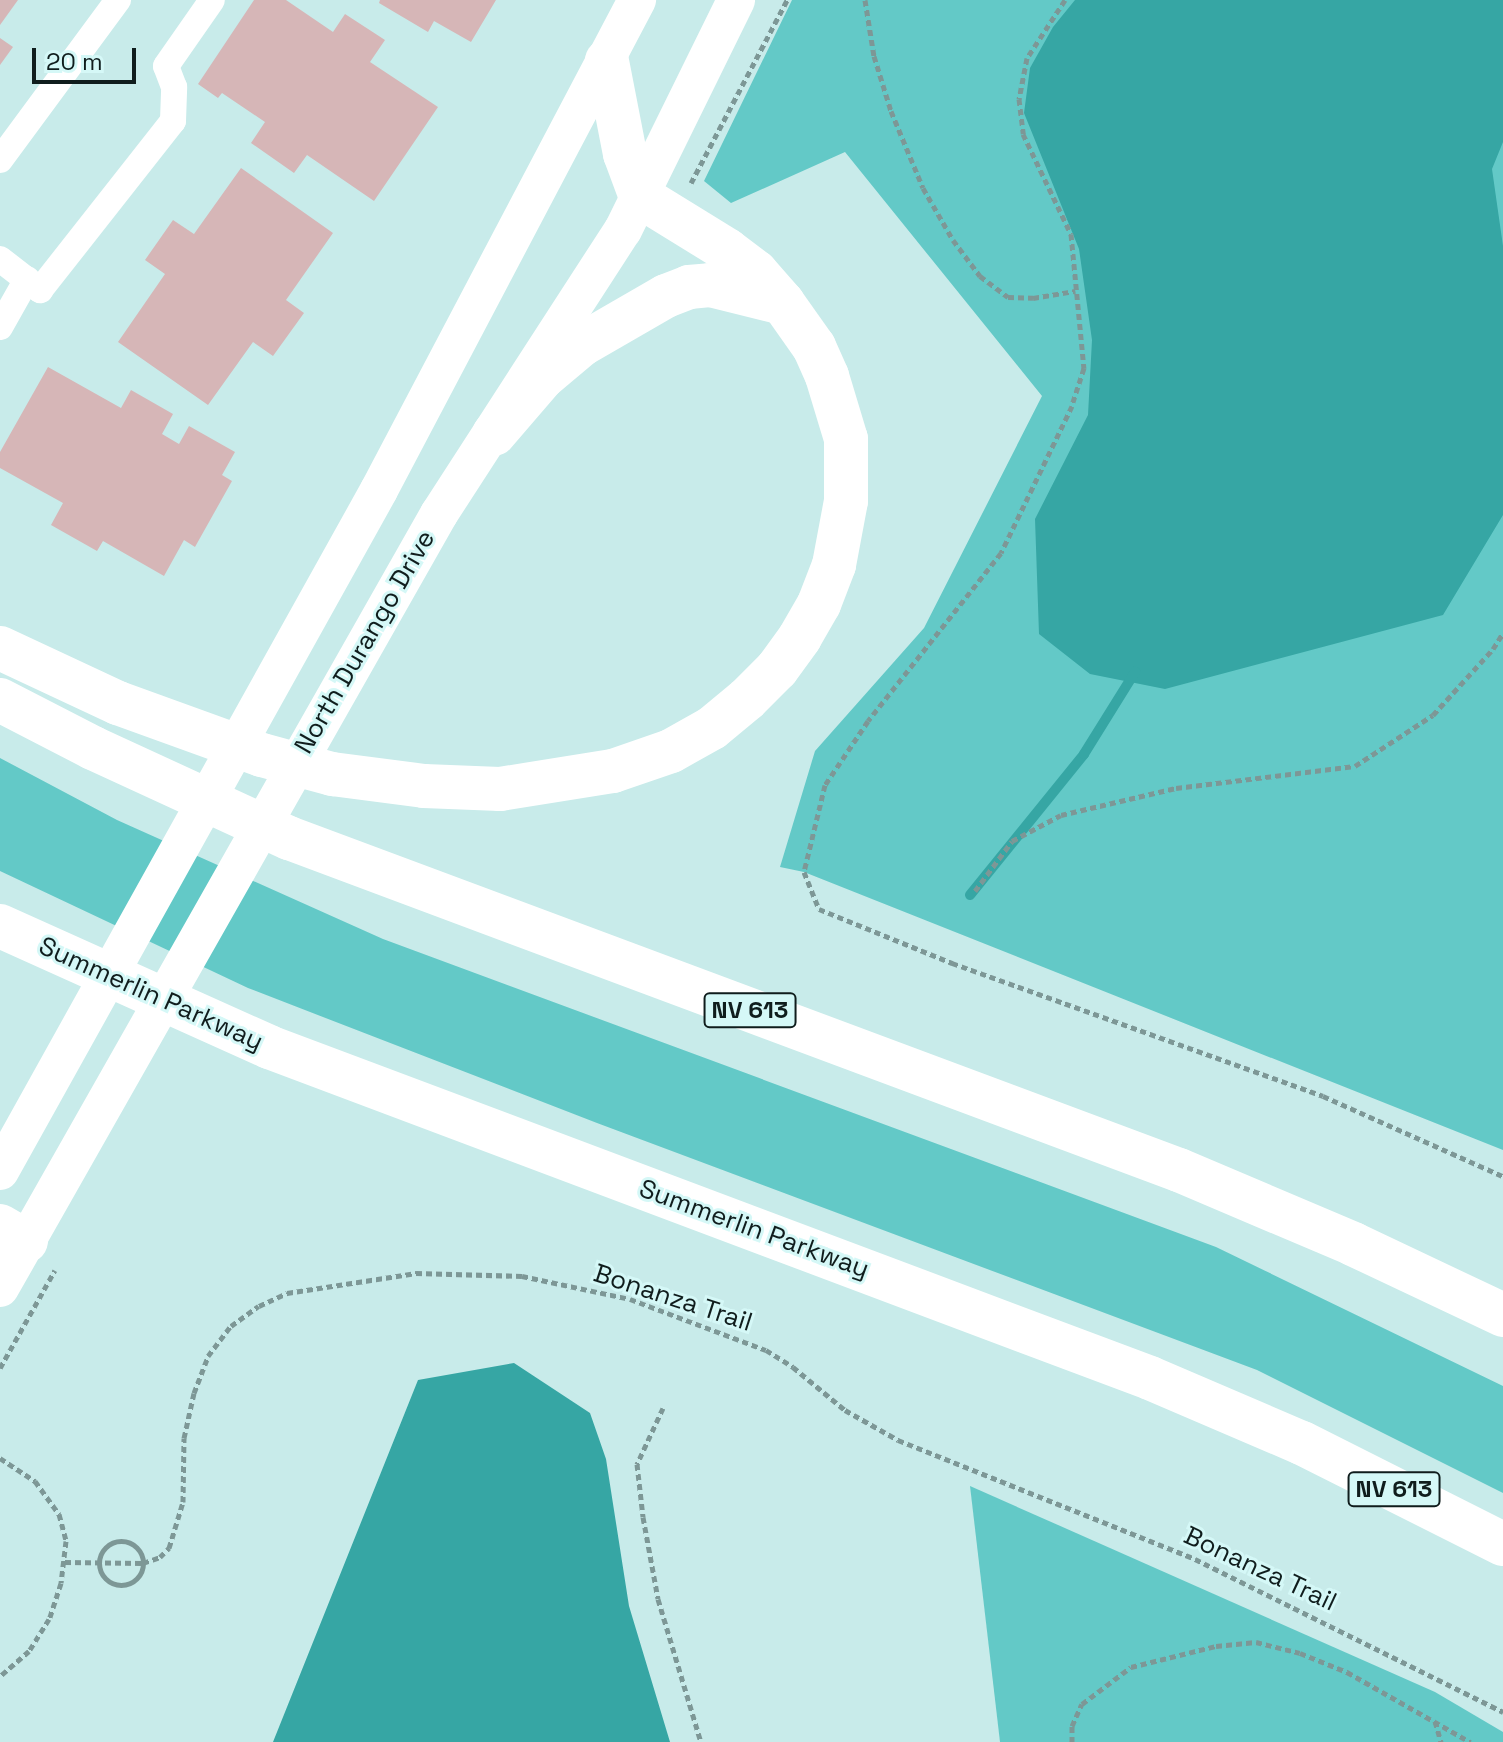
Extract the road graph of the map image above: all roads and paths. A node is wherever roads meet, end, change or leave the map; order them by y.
1 (118, 0) edge
2 (212, 0) edge
3 (637, 0) edge
4 (736, 0) edge
5 (787, 0) edge
6 (865, 0) edge
7 (1065, 0) edge
8 (607, 61) junction
9 (0, 160) edge
10 (689, 186) dead end
11 (641, 197) junction
12 (0, 259) edge
13 (27, 279) junction
14 (1075, 291) junction
15 (783, 303) junction
16 (0, 327) edge
17 (494, 434) junction
18 (1503, 633) edge
19 (0, 648) edge
20 (0, 700) edge
21 (975, 891) dead end
22 (0, 926) edge
23 (0, 1171) edge
24 (1503, 1176) edge
25 (13, 1233) edge
26 (0, 1288) edge
27 (1503, 1315) edge
28 (663, 1408) dead end
29 (0, 1458) edge
30 (1503, 1544) edge
31 (99, 1561) junction
32 (65, 1562) junction
33 (143, 1563) junction
34 (0, 1676) edge
35 (1503, 1712) edge
36 (1434, 1720) junction
37 (701, 1742) edge
38 (1072, 1742) edge
39 (1441, 1742) edge
40 (1470, 1742) edge

1 - 9 street
2 - 13 street
3 - 8 main road
4 - 11 main road, North Durango Drive
5 - 10 path
6 - 14 path
7 - 14 path
8 - 11 highway
8 - 23 main road
11 - 15 highway
11 - 17 main road, North Durango Drive
12 - 13 street
13 - 16 street
14 - 24 path
15 - 17 highway
15 - 19 highway
17 - 25 main road, North Durango Drive
18 - 21 path
20 - 27 highway, NV 613
22 - 30 highway, Summerlin Parkway / NV 613
25 - 26 main road, North Durango Drive
28 - 37 path
29 - 32 path
31 - 32 path
31 - 33 path
31 - 33 path
31 - 33 path, Bonanza Trail
32 - 34 path
33 - 35 path, Bonanza Trail
36 - 38 path
36 - 39 path
36 - 40 path

